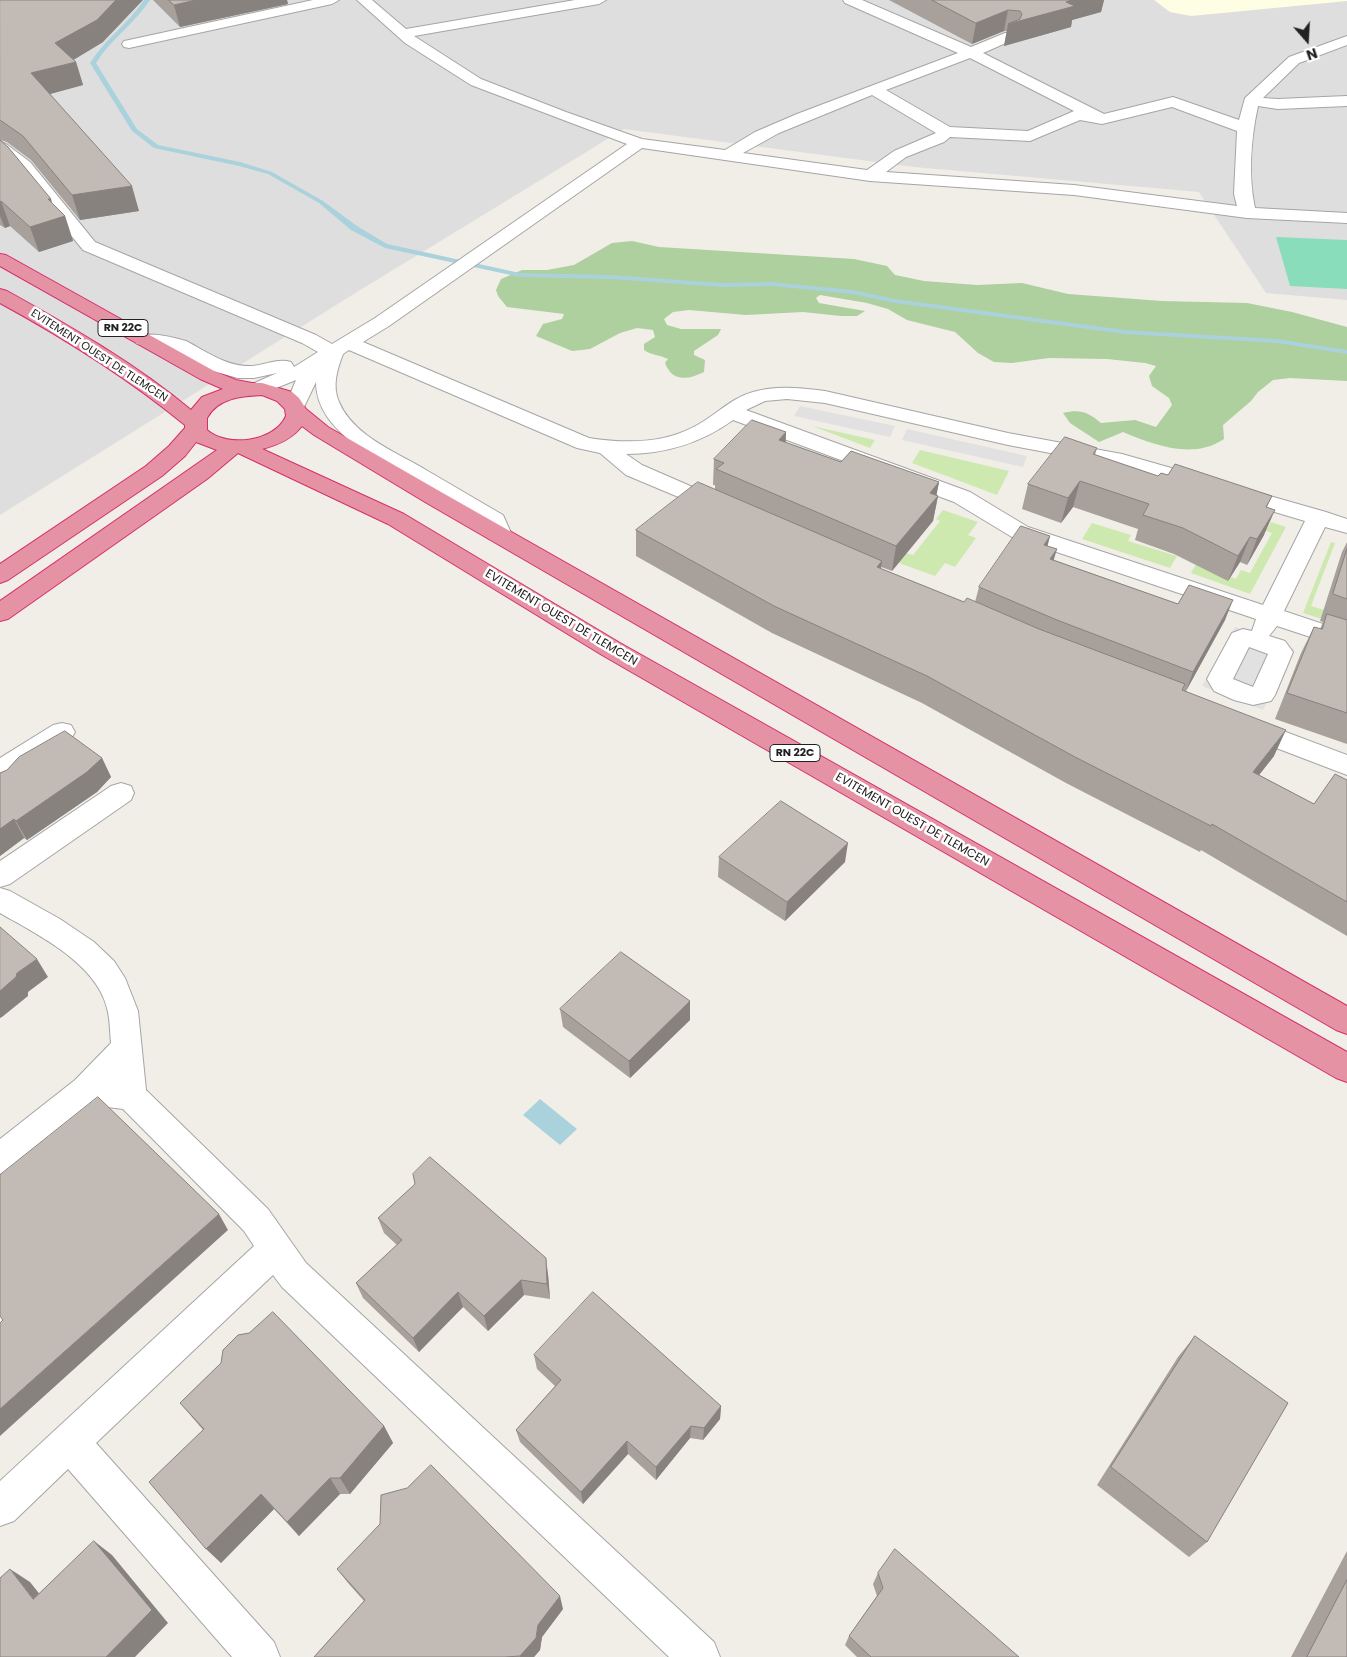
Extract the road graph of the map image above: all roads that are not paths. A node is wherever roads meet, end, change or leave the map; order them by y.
1 (332, 0) edge
2 (364, 0) edge
3 (599, 0) edge
4 (850, 0) edge
5 (402, 34) junction
6 (1010, 36) edge
7 (1347, 40) edge
8 (129, 44) dead end
9 (971, 53) junction
10 (873, 89) junction
11 (1251, 100) junction
12 (1347, 101) edge
13 (1102, 119) junction
14 (1245, 128) junction
15 (946, 132) junction
16 (639, 143) junction
17 (0, 147) edge
18 (727, 156) junction
19 (870, 176) junction
20 (1243, 194) junction
21 (1262, 195) dead end
22 (1247, 212) junction
23 (1347, 218) edge
24 (0, 259) edge
25 (1, 297) edge
26 (144, 340) junction
27 (342, 348) junction
28 (253, 389) junction
29 (296, 409) junction
30 (732, 412) junction
31 (196, 425) junction
32 (236, 446) junction
33 (608, 448) junction
34 (1318, 517) junction
35 (743, 518) edge
36 (1347, 526) edge
37 (501, 535) junction
38 (0, 575) edge
39 (0, 613) edge
40 (1270, 615) junction
41 (1258, 641) dead end
42 (1347, 641) edge
43 (1227, 719) edge
44 (62, 732) edge
45 (1347, 765) edge
46 (0, 770) edge
47 (121, 793) dead end
48 (0, 894) edge
49 (1347, 1021) edge
50 (126, 1048) junction
51 (1347, 1068) edge
52 (86, 1090) junction
53 (131, 1096) junction
54 (0, 1159) edge
55 (276, 1248) junction
56 (70, 1442) junction
57 (0, 1507) edge
58 (689, 1653) edge
59 (259, 1657) edge

1 - 8 street
2 - 5 street
3 - 5 street
4 - 9 street
5 - 16 street
6 - 9 street
7 - 11 street
9 - 10 street
9 - 13 street
10 - 15 street
10 - 18 street
11 - 12 street
11 - 14 street
13 - 14 street
13 - 15 street
14 - 20 street
15 - 19 street
16 - 18 street
16 - 27 street
17 - 27 street
18 - 19 street
19 - 22 street
20 - 21 street
20 - 22 street
22 - 23 street
24 - 26 highway, RN 22C
25 - 31 highway, EVITEMENT OUEST DE TLEMCEN / RN 22C
26 - 27 street
26 - 28 highway, RN 22C
27 - 28 street
27 - 29 street
27 - 33 street
27 - 37 street
28 - 29 highway, RN 22C
28 - 31 highway, RN 22C
29 - 32 highway, EVITEMENT OUEST DE TLEMCEN / RN 22C
29 - 37 highway, RN 22C
30 - 33 street
30 - 34 street
30 - 40 street
31 - 32 highway, EVITEMENT OUEST DE TLEMCEN / RN 22C
31 - 38 highway
32 - 39 highway
32 - 51 highway, EVITEMENT OUEST DE TLEMCEN / RN 22C
33 - 35 street
34 - 36 street
34 - 40 street
37 - 49 highway, RN 22C
40 - 41 street
40 - 42 street
43 - 45 street
44 - 46 street
47 - 48 street
48 - 50 street
50 - 52 street
50 - 53 street
52 - 53 street
52 - 54 street
53 - 55 street
55 - 56 street
55 - 58 street
56 - 57 street
56 - 59 street

